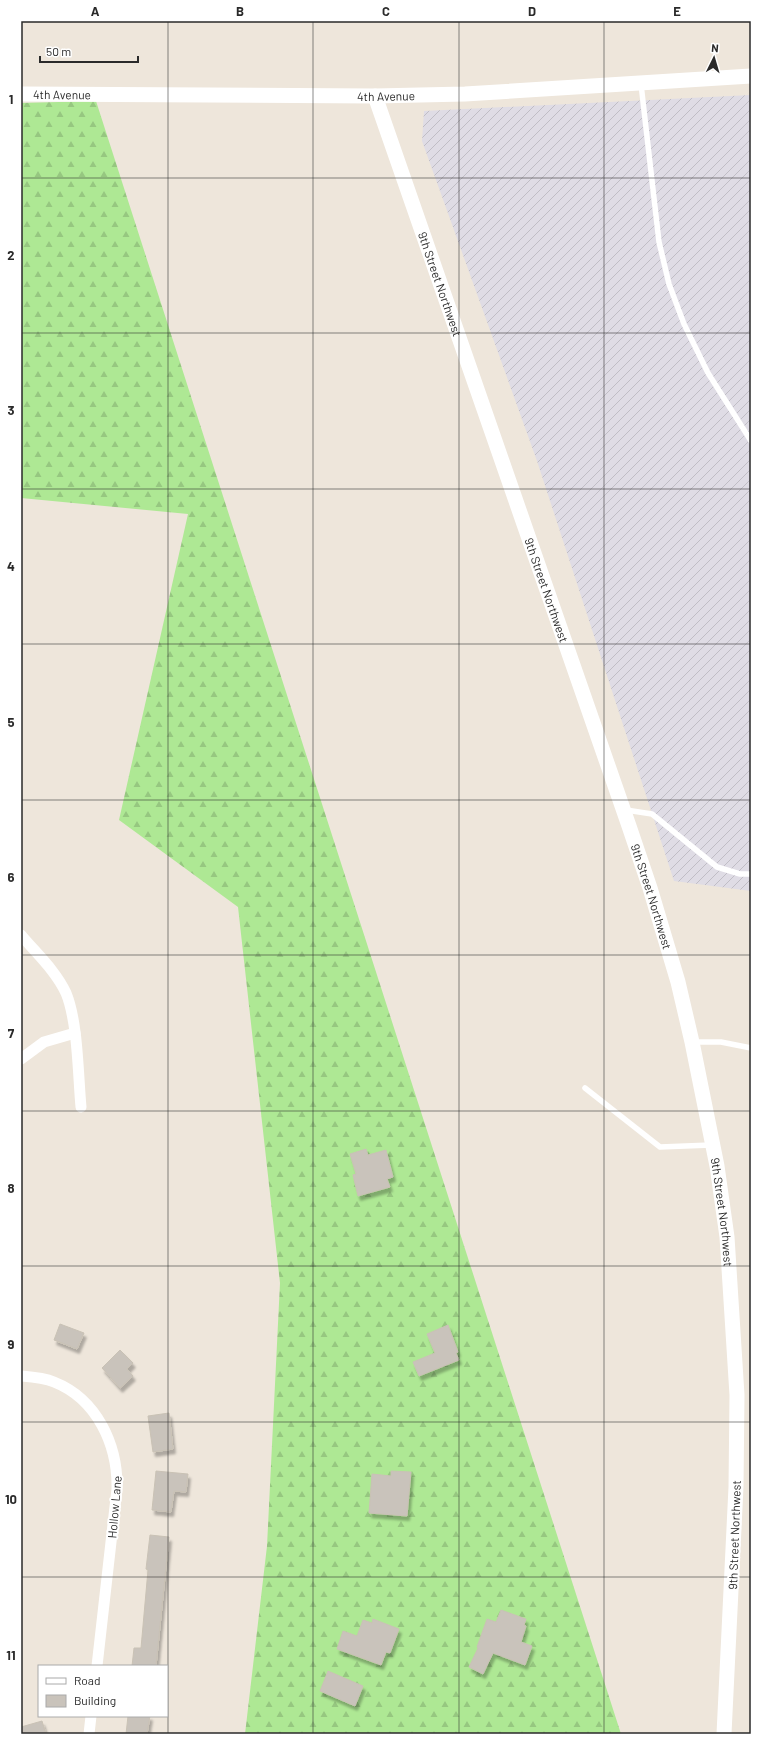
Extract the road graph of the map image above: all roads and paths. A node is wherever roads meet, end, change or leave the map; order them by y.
1 (751, 76) edge
2 (641, 83) junction
3 (21, 94) edge
4 (375, 96) junction
5 (751, 441) edge
6 (624, 810) junction
7 (751, 874) edge
8 (21, 935) edge
9 (74, 1033) junction
10 (692, 1042) junction
11 (751, 1048) edge
12 (21, 1059) edge
13 (585, 1088) dead end
14 (81, 1108) dead end
15 (713, 1145) junction
16 (21, 1376) edge
17 (97, 1665) edge
18 (91, 1717) edge
19 (89, 1734) edge
20 (724, 1734) edge

1 - 2 street, 4th Avenue
2 - 4 street, 4th Avenue
2 - 5 lane
3 - 4 street, 4th Avenue
4 - 6 street, 9th Street Northwest
6 - 7 lane
6 - 10 street, 9th Street Northwest
8 - 9 street
9 - 12 street
9 - 14 street
10 - 11 lane
10 - 15 street, 9th Street Northwest
13 - 15 lane
15 - 20 street, 9th Street Northwest
16 - 17 street, Hollow Lane
18 - 19 street

